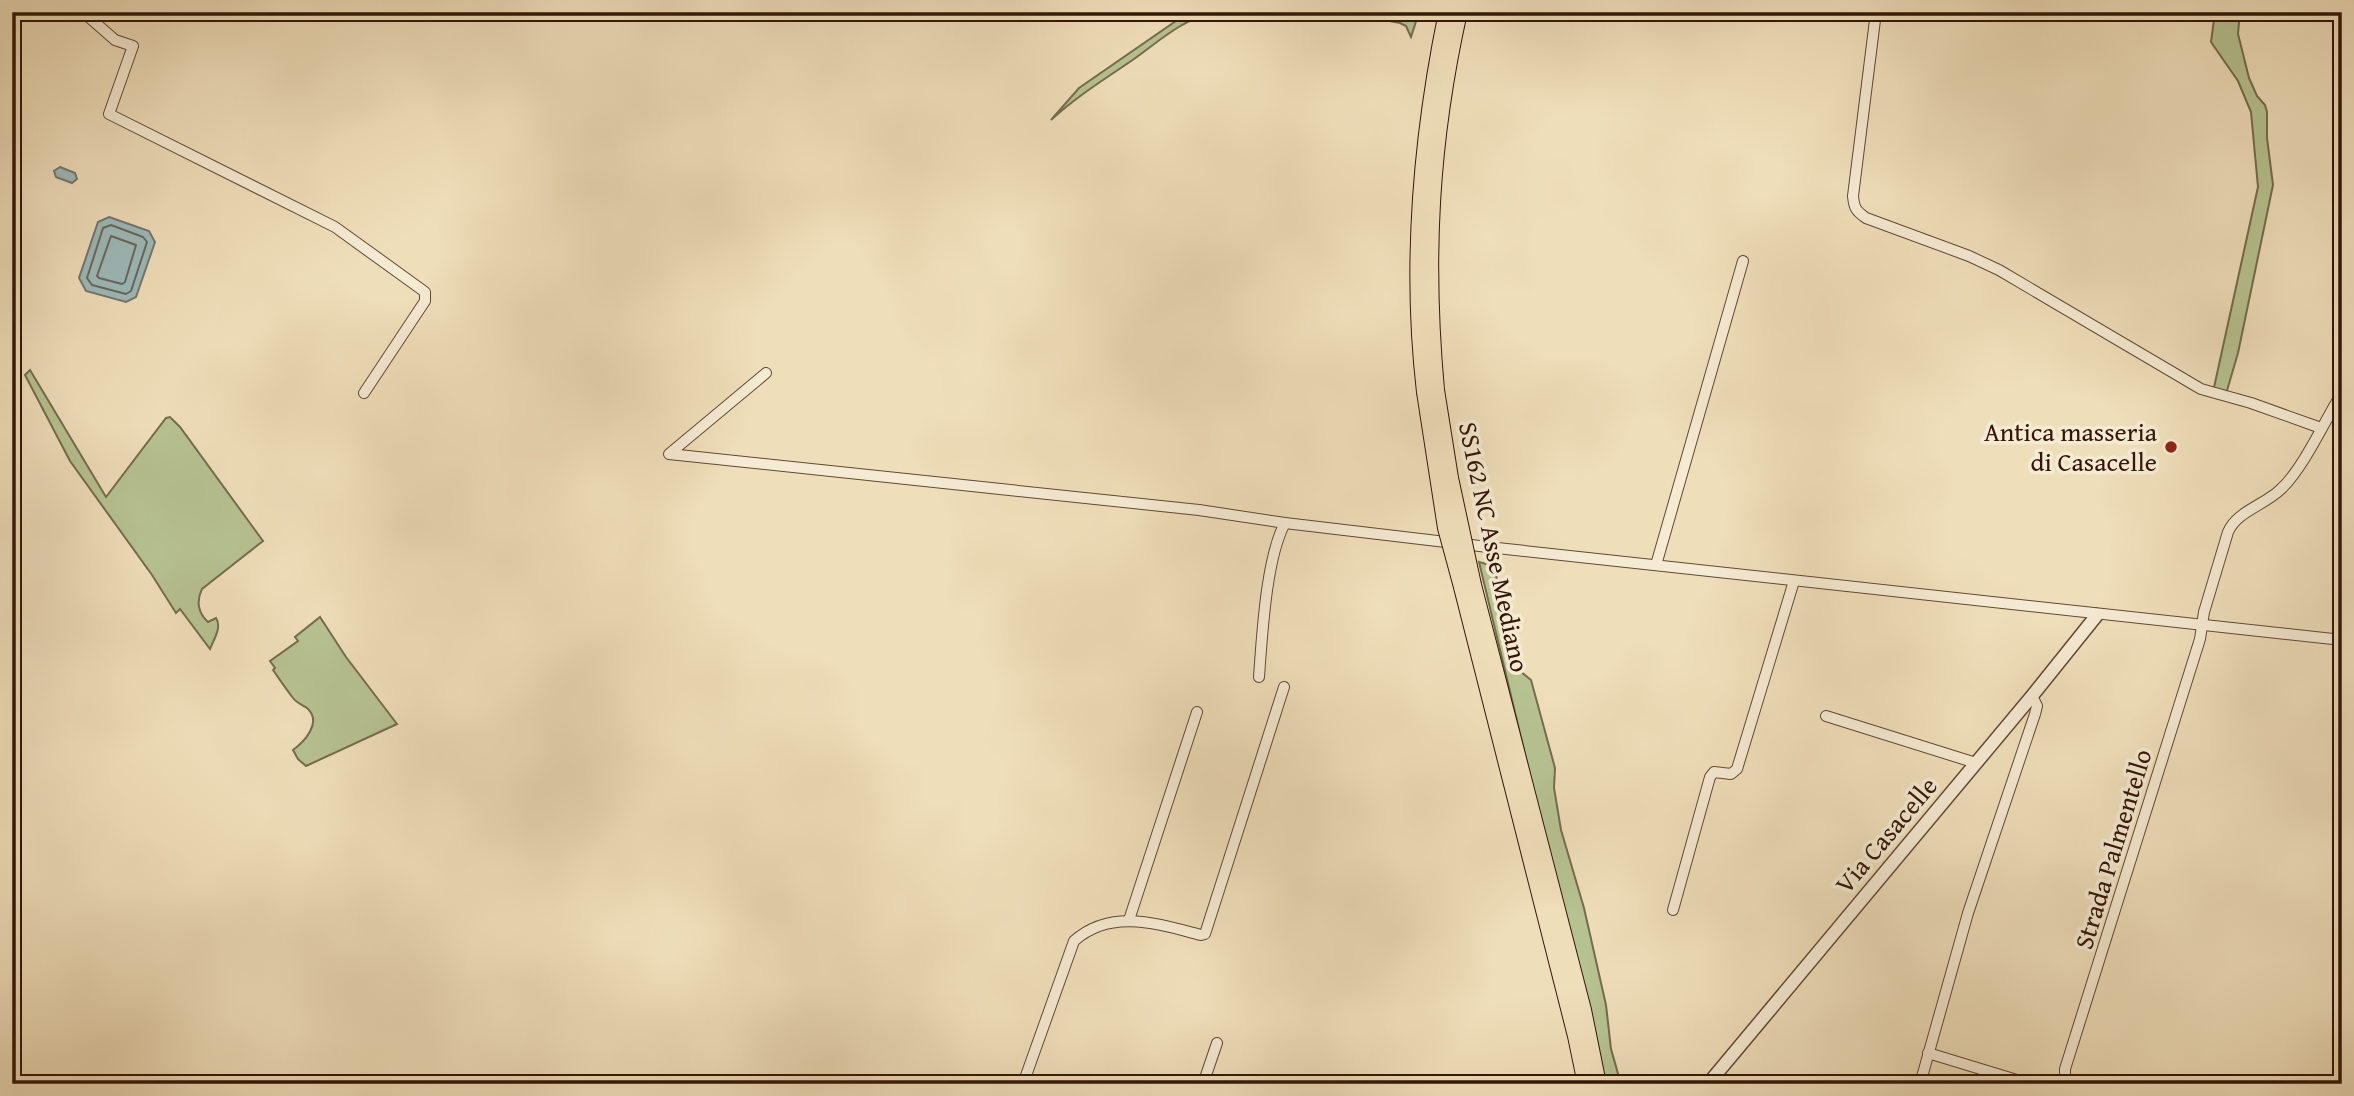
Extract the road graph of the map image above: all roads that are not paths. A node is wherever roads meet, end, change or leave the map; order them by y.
1 (82, 12) edge
2 (1447, 12) edge
3 (1459, 12) edge
4 (1876, 12) edge
5 (1423, 226) junction
6 (1743, 261) dead end
7 (766, 373) dead end
8 (364, 393) dead end
9 (2342, 393) edge
10 (2321, 428) junction
11 (1285, 523) junction
12 (1656, 565) junction
13 (1794, 582) junction
14 (1468, 586) junction
15 (2097, 615) junction
16 (2202, 626) junction
17 (2342, 640) edge
18 (1259, 677) dead end
19 (1284, 687) dead end
20 (2032, 695) junction
21 (1197, 712) dead end
22 (1826, 716) dead end
23 (1976, 763) junction
24 (1673, 910) dead end
25 (1129, 920) junction
26 (1217, 1043) dead end
27 (1928, 1053) junction
28 (1023, 1084) edge
29 (1203, 1084) edge
30 (1586, 1084) edge
31 (1598, 1084) edge
32 (1708, 1084) edge
33 (1920, 1084) edge
34 (2030, 1084) edge
35 (2065, 1084) edge

1 - 8 street
2 - 5 highway, SS162 NC Asse Mediano
3 - 5 highway, SS162 NC Asse Mediano
4 - 10 street
5 - 14 highway, SS162 NC Asse Mediano, bridge
6 - 12 street
7 - 11 street
9 - 10 street, Strada Palmentello
10 - 16 street, Strada Palmentello
11 - 12 street
11 - 18 street
12 - 13 street
13 - 15 street
13 - 24 street
14 - 30 highway, SS162 NC Asse Mediano
14 - 31 highway, SS162 NC Asse Mediano
15 - 16 street
15 - 20 street, Via Casacelle
16 - 17 street
16 - 35 street, Strada Palmentello
19 - 25 street
20 - 23 street, Via Casacelle
20 - 27 street
21 - 25 street
22 - 23 street
23 - 32 street, Via Casacelle
25 - 28 street
26 - 29 street
27 - 33 street
27 - 34 street

